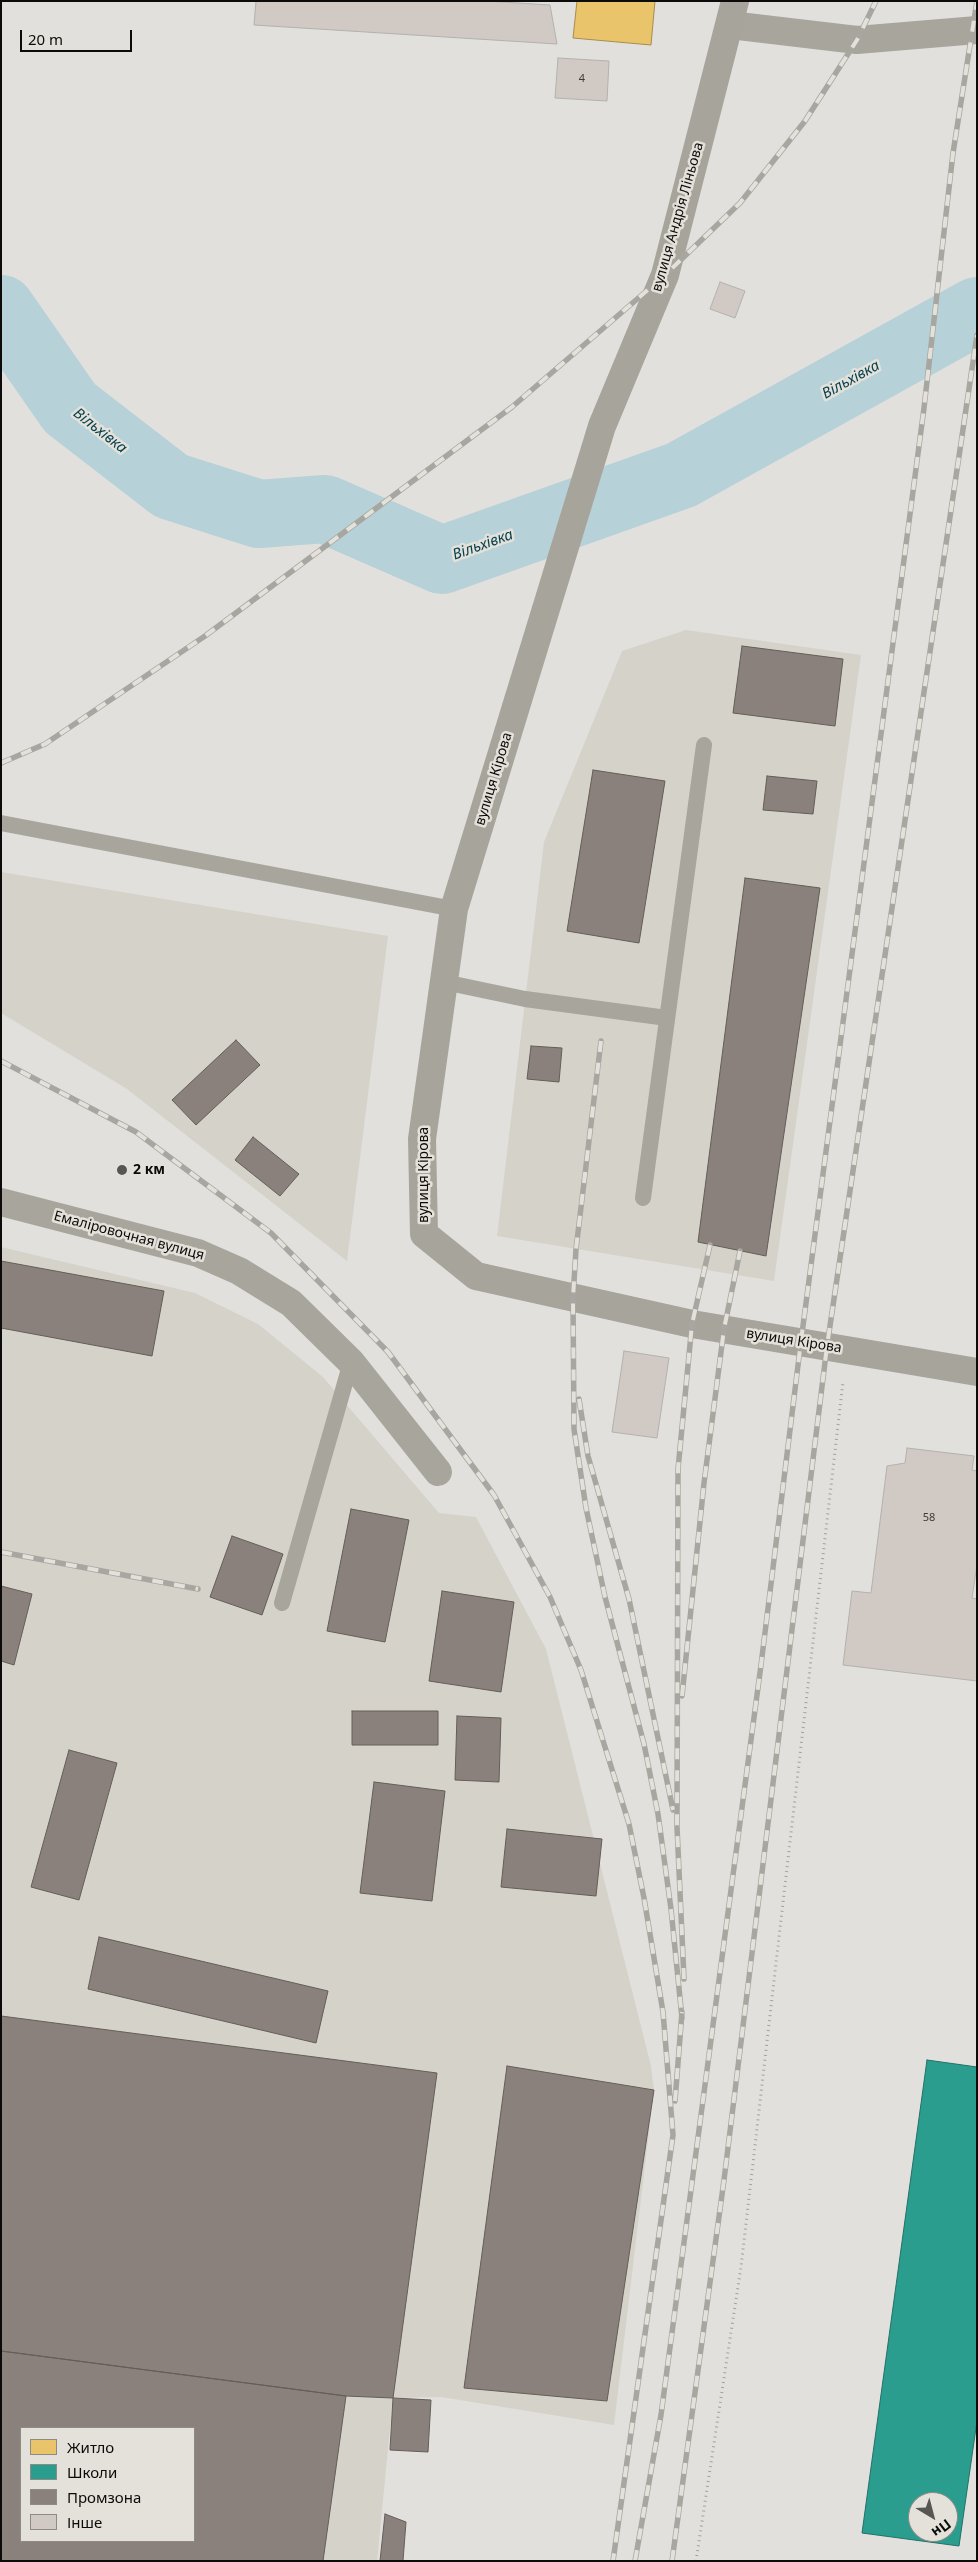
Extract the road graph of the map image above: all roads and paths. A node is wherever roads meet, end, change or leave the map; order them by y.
1 (732, 13) edge
2 (977, 30) edge
3 (535, 644) joint
4 (704, 745) dead end
5 (1, 822) edge
6 (454, 909) junction
7 (444, 982) junction
8 (667, 1018) junction
9 (643, 1198) dead end
10 (1, 1202) edge
11 (847, 1349) junction
12 (350, 1362) junction
13 (977, 1372) edge
14 (438, 1472) dead end
15 (282, 1603) dead end
16 (696, 2561) edge

1 - 2 street
1 - 3 street, вулиця Андрія Ліньова
3 - 6 street, вулиця Кірова
4 - 8 lane
5 - 6 lane
6 - 7 street, вулиця Кірова
7 - 8 lane
7 - 11 street, вулиця Кірова
8 - 9 lane
10 - 12 street, Емаліровочная вулиця
11 - 13 street, вулиця Кірова
11 - 16 path
12 - 14 street, Емаліровочная вулиця
12 - 15 lane

